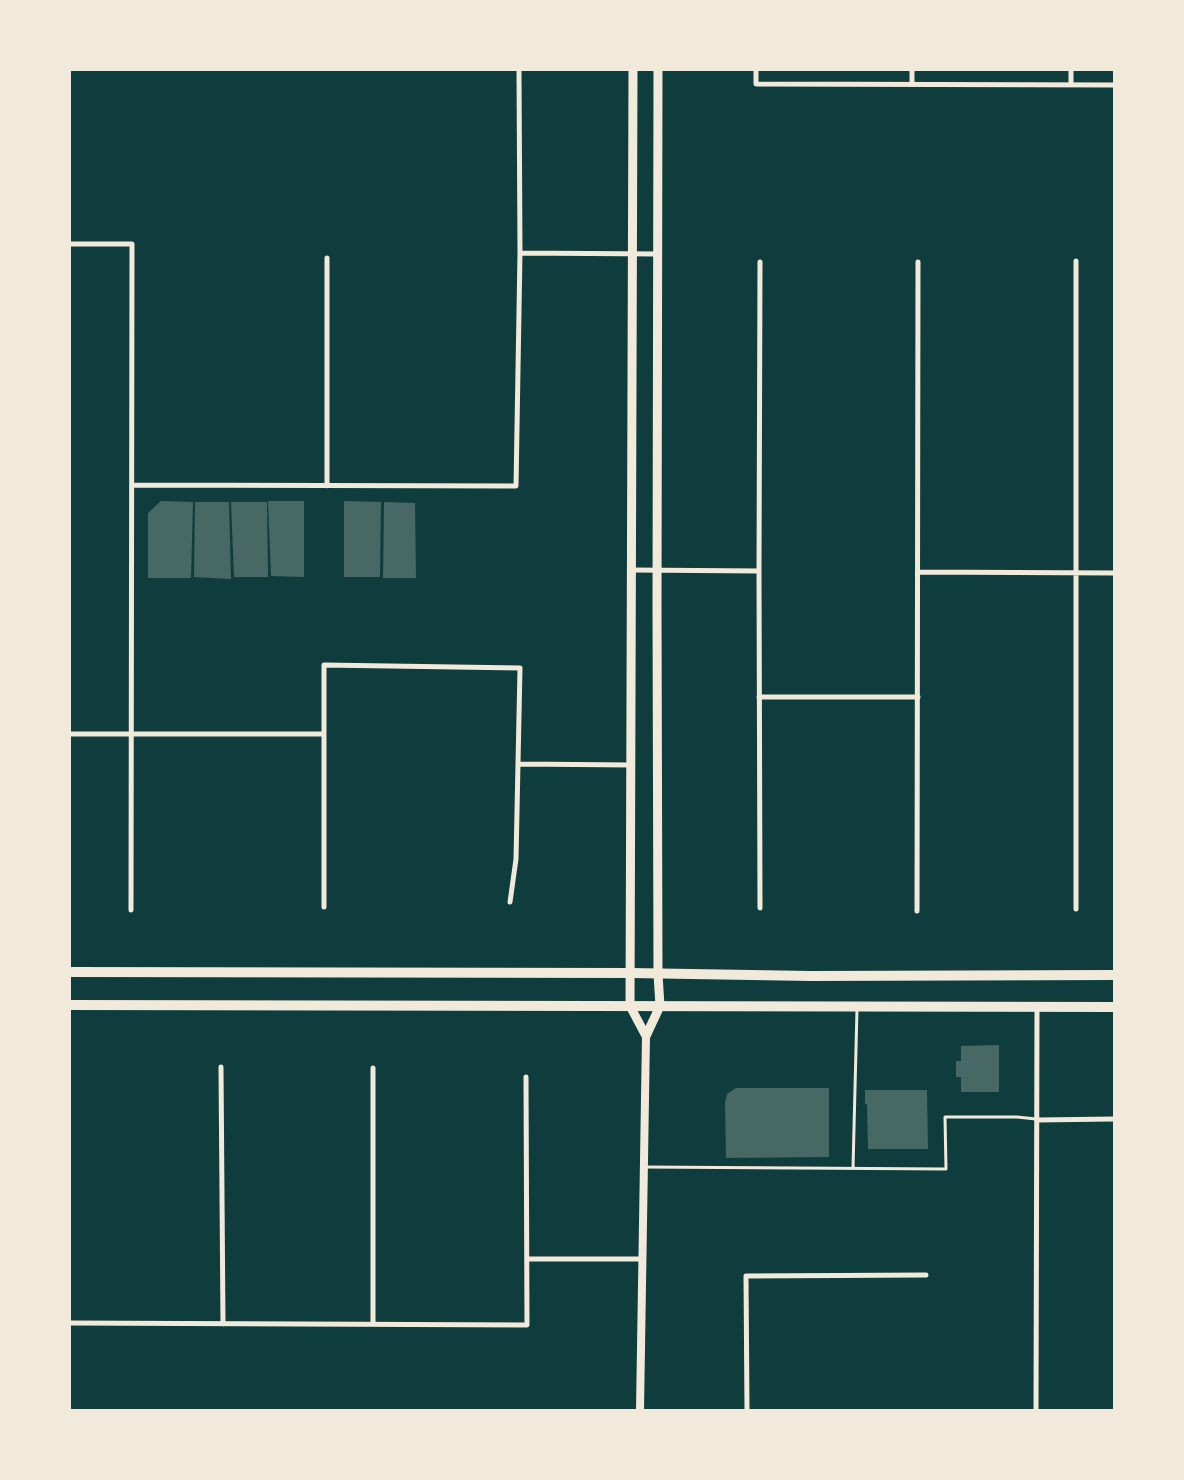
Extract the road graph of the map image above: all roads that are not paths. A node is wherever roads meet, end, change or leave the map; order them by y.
1 (519, 70) edge
2 (633, 70) edge
3 (658, 70) edge
4 (756, 70) edge
5 (912, 70) edge
6 (1071, 70) edge
7 (912, 84) junction
8 (1071, 85) junction
9 (1114, 85) edge
10 (70, 244) edge
11 (520, 253) junction
12 (633, 254) junction
13 (658, 254) junction
14 (327, 258) dead end
15 (1076, 260) dead end
16 (760, 262) dead end
17 (918, 262) dead end
18 (132, 485) junction
19 (326, 486) junction
20 (632, 570) junction
21 (658, 570) junction
22 (759, 571) junction
23 (918, 572) junction
24 (1074, 573) junction
25 (1114, 573) edge
26 (759, 697) junction
27 (918, 697) junction
28 (70, 734) edge
29 (132, 734) junction
30 (323, 734) junction
31 (518, 764) junction
32 (632, 765) junction
33 (510, 902) dead end
34 (324, 907) dead end
35 (760, 908) dead end
36 (1076, 909) dead end
37 (132, 910) dead end
38 (917, 911) dead end
39 (70, 972) edge
40 (631, 973) junction
41 (658, 974) junction
42 (1114, 975) edge
43 (70, 1005) edge
44 (858, 1005) junction
45 (630, 1006) junction
46 (660, 1006) junction
47 (1037, 1007) junction
48 (1114, 1007) edge
49 (646, 1036) junction
50 (221, 1067) dead end
51 (373, 1068) dead end
52 (526, 1077) dead end
53 (1114, 1119) edge
54 (1037, 1120) junction
55 (644, 1167) junction
56 (853, 1168) junction
57 (527, 1259) junction
58 (642, 1259) junction
59 (926, 1275) dead end
60 (70, 1323) edge
61 (223, 1324) junction
62 (373, 1324) junction
63 (640, 1410) edge
64 (747, 1410) edge
65 (1036, 1410) edge

1 - 11 street
2 - 12 main road
3 - 13 main road
4 - 7 street
5 - 7 street
6 - 8 street
7 - 8 street
8 - 9 street
10 - 18 street
11 - 12 street
11 - 19 street
12 - 13 street
12 - 20 main road
13 - 21 main road
14 - 19 street
15 - 24 street
16 - 22 street
17 - 23 street
18 - 19 street
18 - 29 street
20 - 21 street
20 - 32 main road
21 - 22 street
21 - 41 main road
22 - 26 street
23 - 24 street
23 - 27 street
24 - 25 street
24 - 36 street
26 - 27 street
26 - 35 street
27 - 38 street
28 - 29 street
29 - 30 street
29 - 37 street
30 - 31 street
30 - 34 street
31 - 32 street
31 - 33 street
32 - 40 main road
39 - 40 main road
40 - 41 main road
40 - 45 main road
41 - 42 main road
41 - 46 main road
43 - 45 main road
44 - 46 main road
44 - 47 main road
44 - 56 lane
45 - 46 main road
45 - 49 main road
46 - 49 main road
47 - 48 main road
47 - 54 street
49 - 55 street
50 - 61 street
51 - 62 street
52 - 57 street
53 - 54 street
54 - 56 lane
54 - 65 street
55 - 56 lane
55 - 58 street
57 - 58 street
57 - 62 street
58 - 63 street
59 - 64 street
60 - 61 street
61 - 62 street

